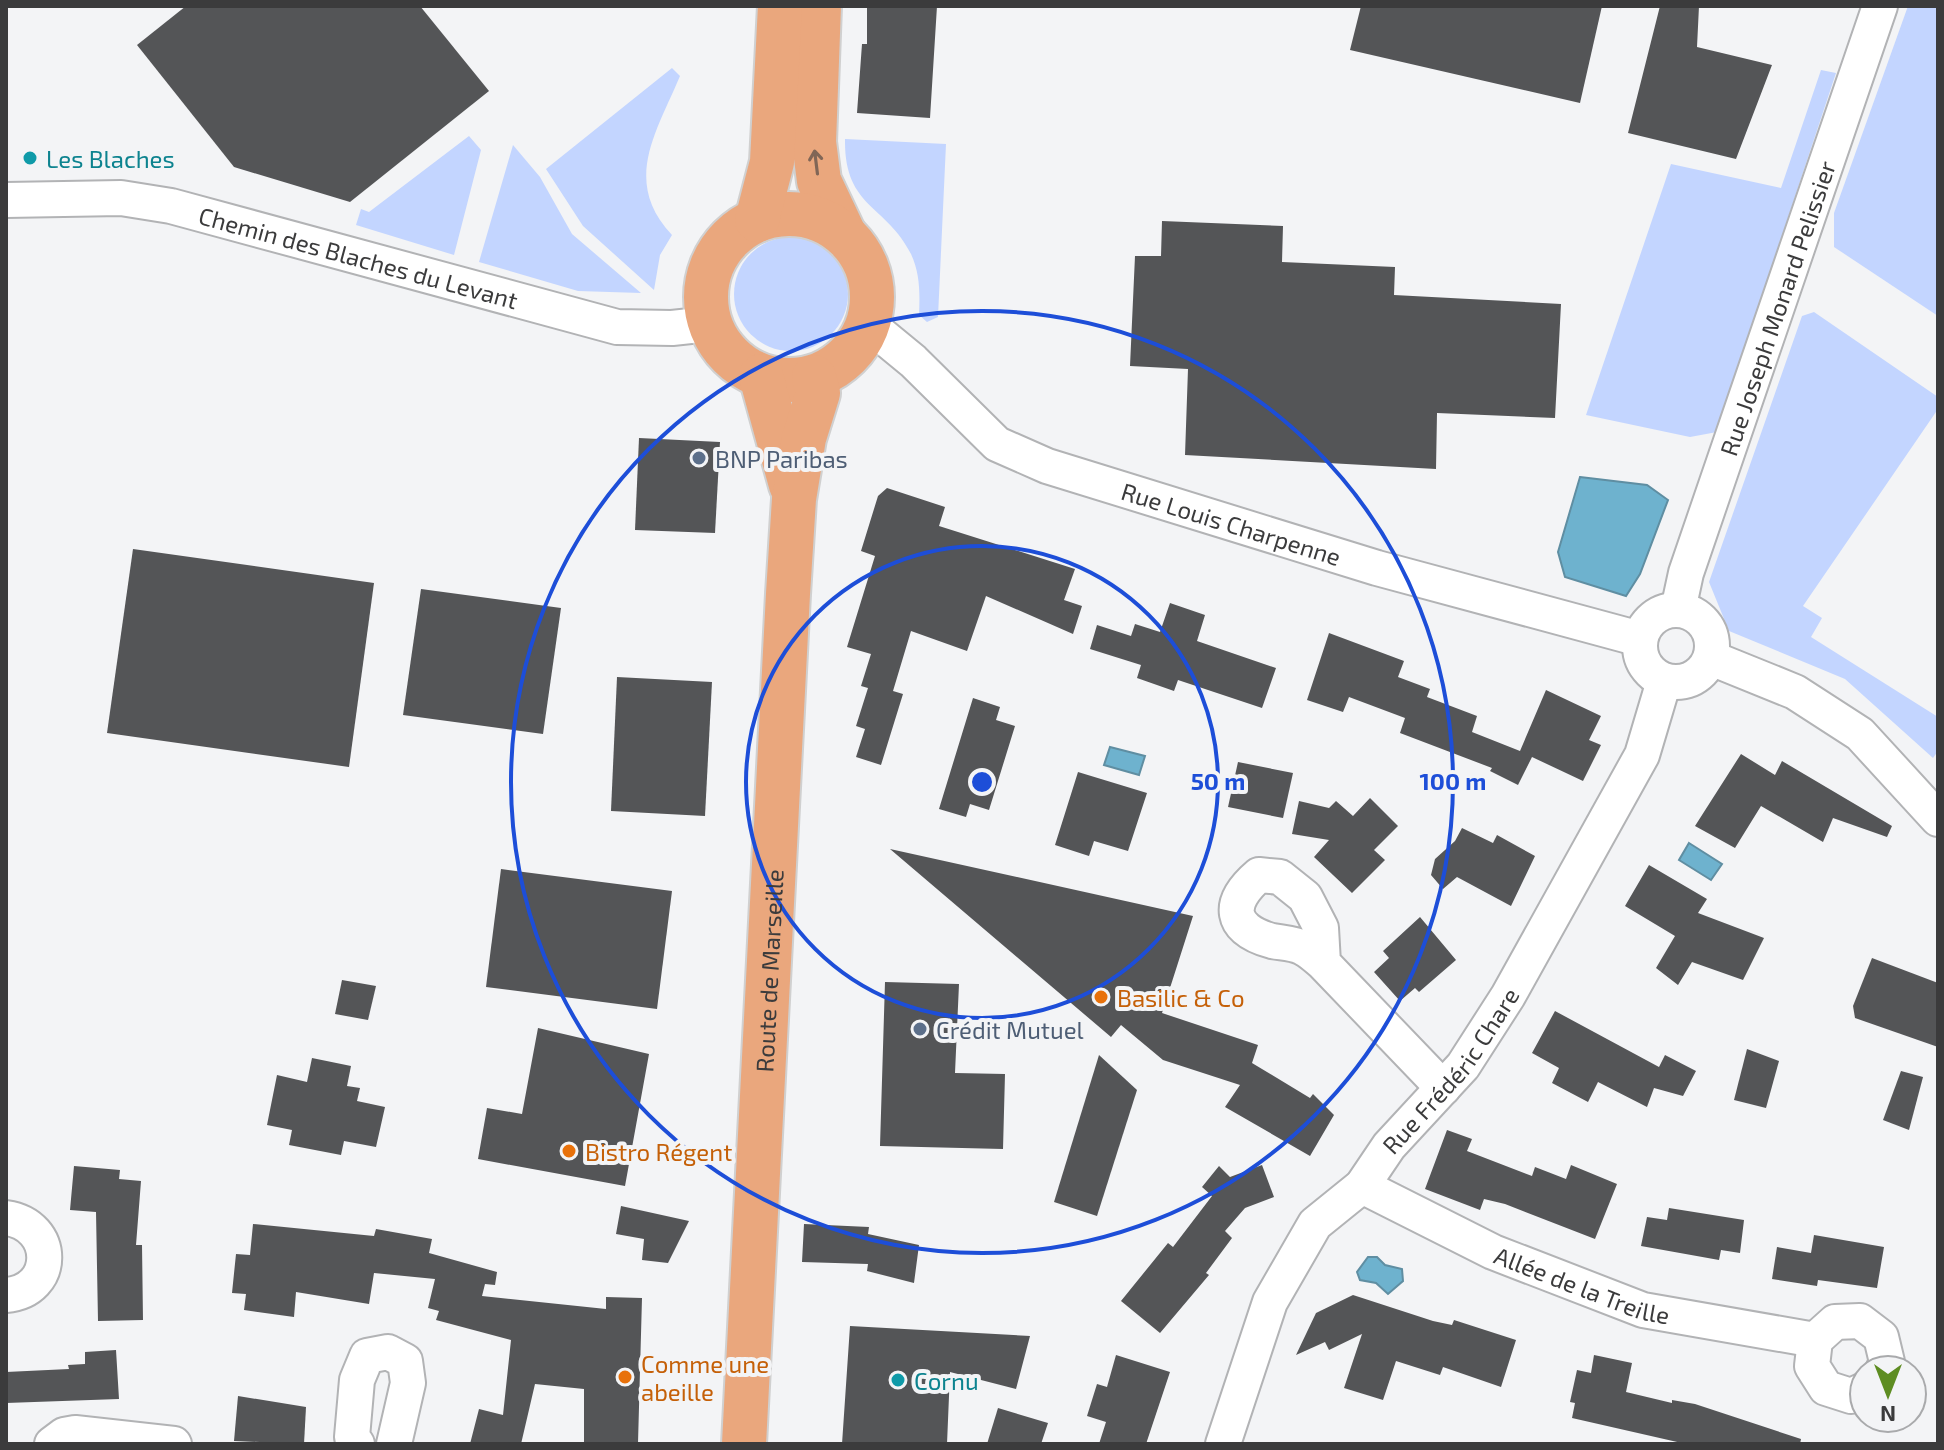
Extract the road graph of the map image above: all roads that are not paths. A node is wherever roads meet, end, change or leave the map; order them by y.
1 (780, 6) edge
2 (819, 6) edge
3 (1880, 6) edge
4 (6, 200) edge
5 (757, 220) junction
6 (844, 234) junction
7 (709, 324) junction
8 (868, 324) junction
9 (761, 376) junction
10 (814, 377) junction
11 (794, 499) junction
12 (1678, 610) junction
13 (1640, 639) junction
14 (1711, 658) junction
15 (1664, 681) junction
16 (1938, 819) edge
17 (1323, 963) dead end
18 (1443, 1088) junction
19 (1362, 1186) junction
20 (6, 1218) edge
21 (6, 1295) edge
22 (1815, 1340) junction
23 (1885, 1354) edge
24 (1848, 1395) edge
25 (52, 1444) edge
26 (174, 1444) edge
27 (357, 1444) edge
28 (394, 1444) edge
29 (744, 1444) edge
30 (1223, 1444) edge

1 - 5 main road
6 -> 2 main road
3 - 12 street, Rue Joseph Monard Pelissier
4 - 7 street, Chemin des Blaches du Levant
5 - 6 main road
5 - 7 main road
6 - 8 main road
7 - 9 main road
8 - 10 main road
8 - 13 street, Rue Louis Charpenne
9 - 10 main road
9 - 11 main road
10 - 11 main road
11 - 29 main road, Route de Marseille
12 - 13 street
12 - 14 street
13 - 15 street
14 - 15 street
14 - 16 street
15 - 18 street, Rue Frédéric Chare
17 - 18 street
18 - 19 street, Rue Frédéric Chare
19 - 22 street, Allée de la Treille
19 - 30 street, Rue Frédéric Chare
20 - 21 street
22 - 23 street
22 - 24 street
25 - 26 street
27 - 28 street

